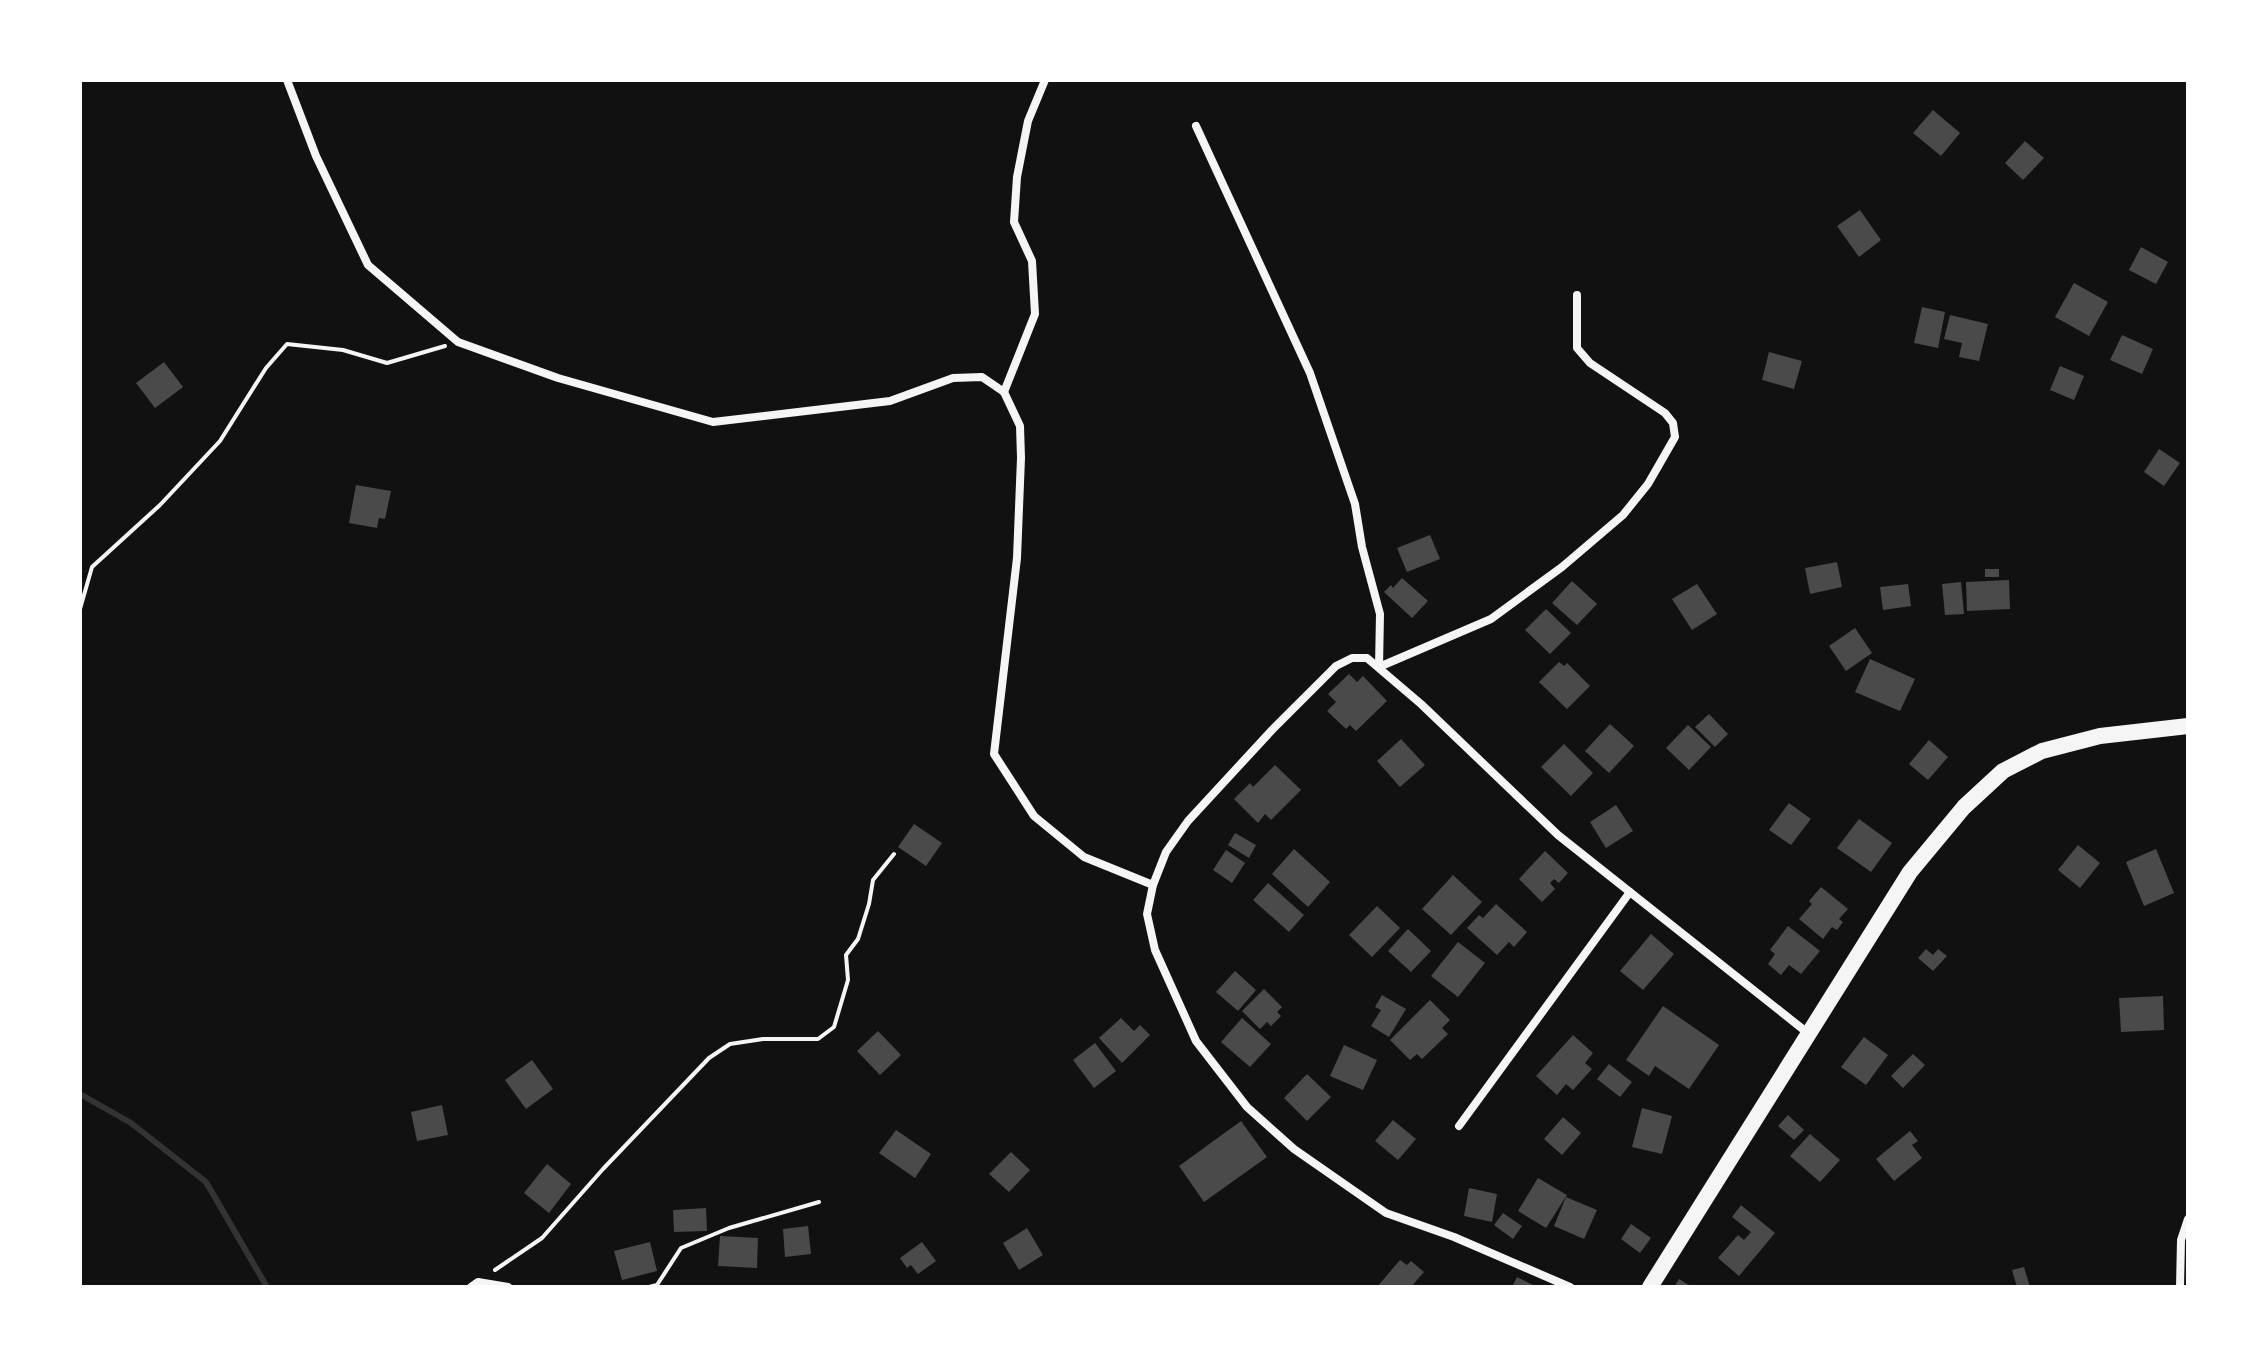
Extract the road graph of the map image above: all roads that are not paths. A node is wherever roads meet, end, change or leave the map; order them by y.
1 (287, 80) edge
2 (1045, 80) edge
3 (1196, 126) dead end
4 (1577, 295) dead end
5 (1004, 392) junction
6 (1379, 667) junction
7 (2188, 726) edge
8 (1153, 885) junction
9 (1630, 892) junction
10 (1809, 1034) junction
11 (1459, 1126) dead end
12 (2188, 1219) edge
13 (474, 1284) edge
14 (508, 1287) edge
15 (1570, 1287) edge
16 (1650, 1287) edge
17 (2180, 1287) edge

1 - 5 street
2 - 5 street
3 - 6 street
4 - 6 street
5 - 8 street
6 - 8 street
6 - 9 street
7 - 10 main road
8 - 15 street
9 - 10 street
9 - 11 street
10 - 16 main road
12 - 17 street
13 - 14 street

